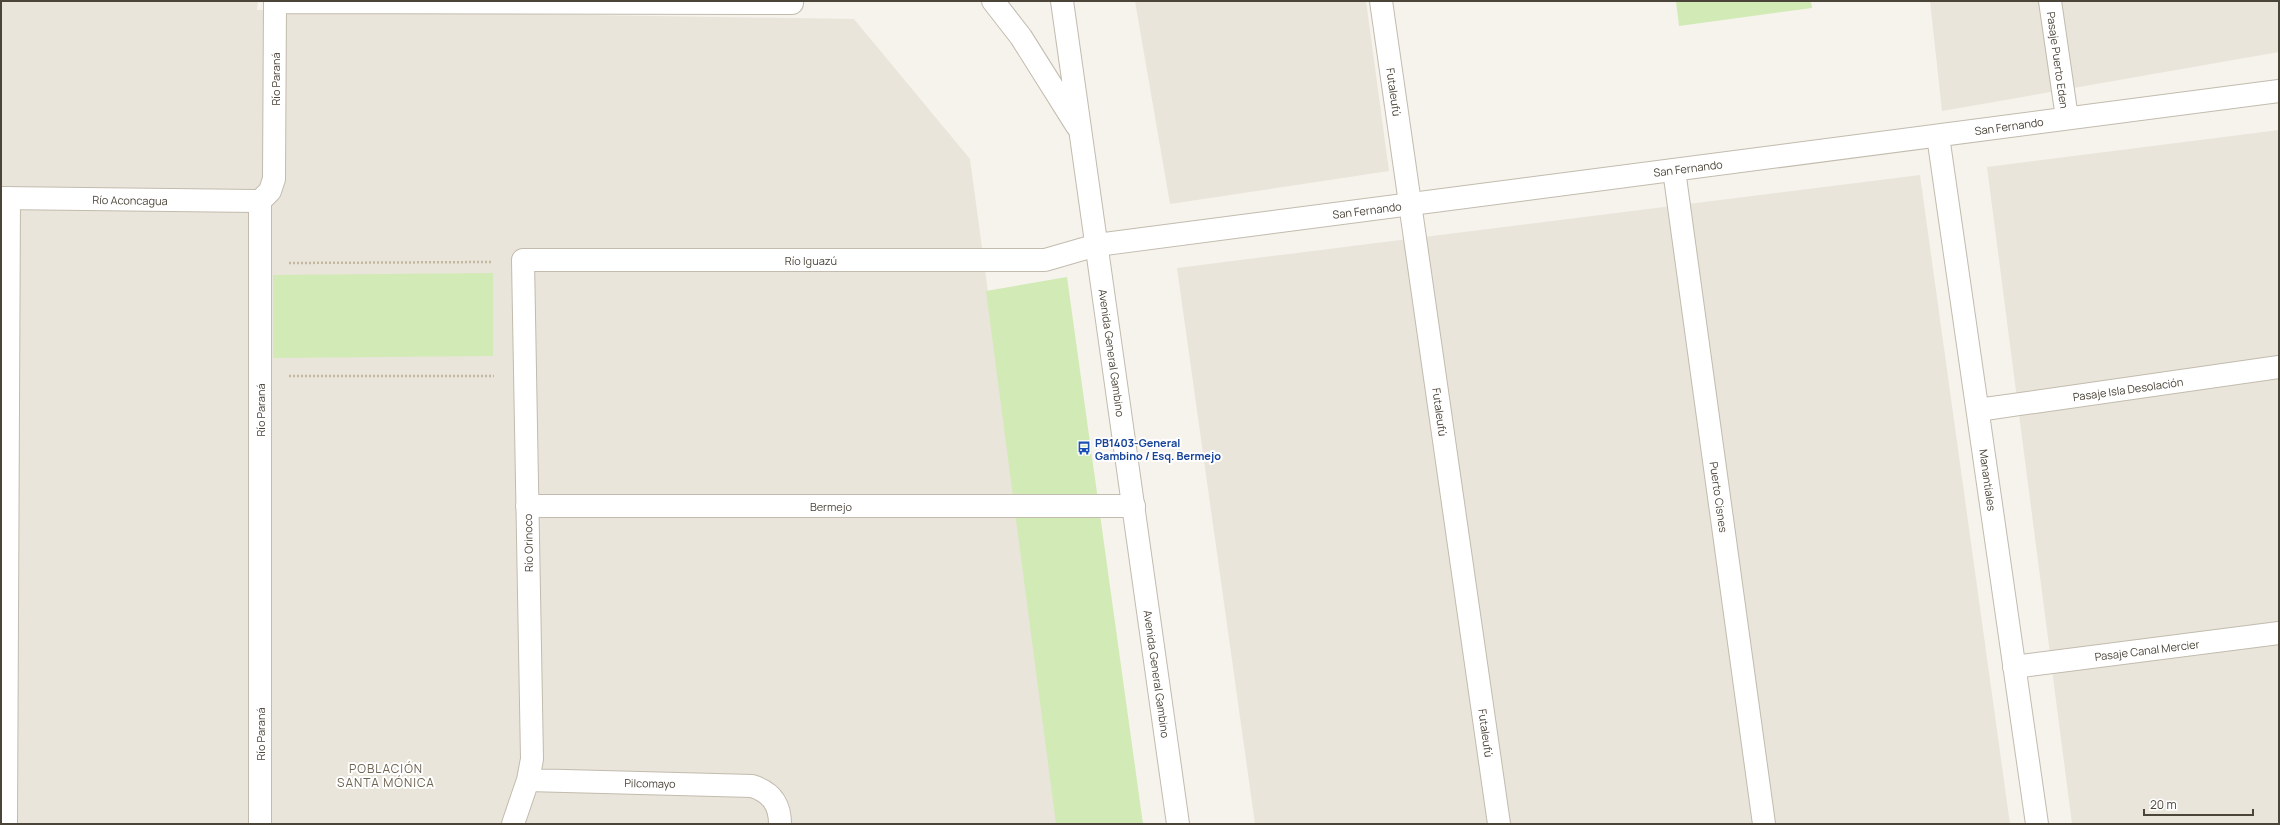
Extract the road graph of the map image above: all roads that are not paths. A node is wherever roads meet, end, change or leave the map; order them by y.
1 (993, 1) edge
2 (1062, 1) edge
3 (1381, 1) edge
4 (2050, 1) edge
5 (275, 2) edge
6 (792, 3) dead end
7 (2279, 91) edge
8 (2067, 118) junction
9 (1082, 136) junction
10 (1938, 136) junction
11 (1674, 170) junction
12 (5, 198) edge
13 (260, 201) junction
14 (1410, 204) junction
15 (1097, 245) junction
16 (523, 260) joint
17 (2279, 368) edge
18 (1978, 410) junction
19 (5, 445) edge
20 (527, 506) junction
21 (1134, 506) junction
22 (2279, 633) edge
23 (2014, 667) junction
24 (4, 692) edge
25 (528, 780) junction
26 (6, 824) edge
27 (260, 824) edge
28 (514, 824) edge
29 (780, 824) edge
30 (1178, 824) edge
31 (1499, 824) edge
32 (1764, 824) edge
33 (2037, 824) edge

1 - 9 street
2 - 9 street, Avenida General Gambino
3 - 14 street, Futaleufú
4 - 8 street, Pasaje Puerto Eden
5 - 6 street
5 - 13 street, Río Paraná
7 - 8 street, San Fernando
8 - 10 street, San Fernando
9 - 15 street, Avenida General Gambino
10 - 11 street, San Fernando
10 - 18 street, Manantiales
11 - 14 street, San Fernando
11 - 32 street, Puerto Cisnes
12 - 13 street, Río Aconcagua
12 - 19 street
13 - 27 street, Río Paraná
14 - 15 street, San Fernando
14 - 31 street, Futaleufú
15 - 16 street, Río Iguazú
15 - 21 street, Avenida General Gambino
16 - 20 street, Río Orinoco
17 - 18 street, Pasaje Isla Desolación
18 - 23 street, Manantiales
19 - 24 street
20 - 21 street, Bermejo
20 - 25 street, Río Orinoco
21 - 30 street, Avenida General Gambino
22 - 23 street, Pasaje Canal Mercier
23 - 33 street, Manantiales
24 - 26 street
25 - 28 street, Río Orinoco
25 - 29 street, Pilcomayo

